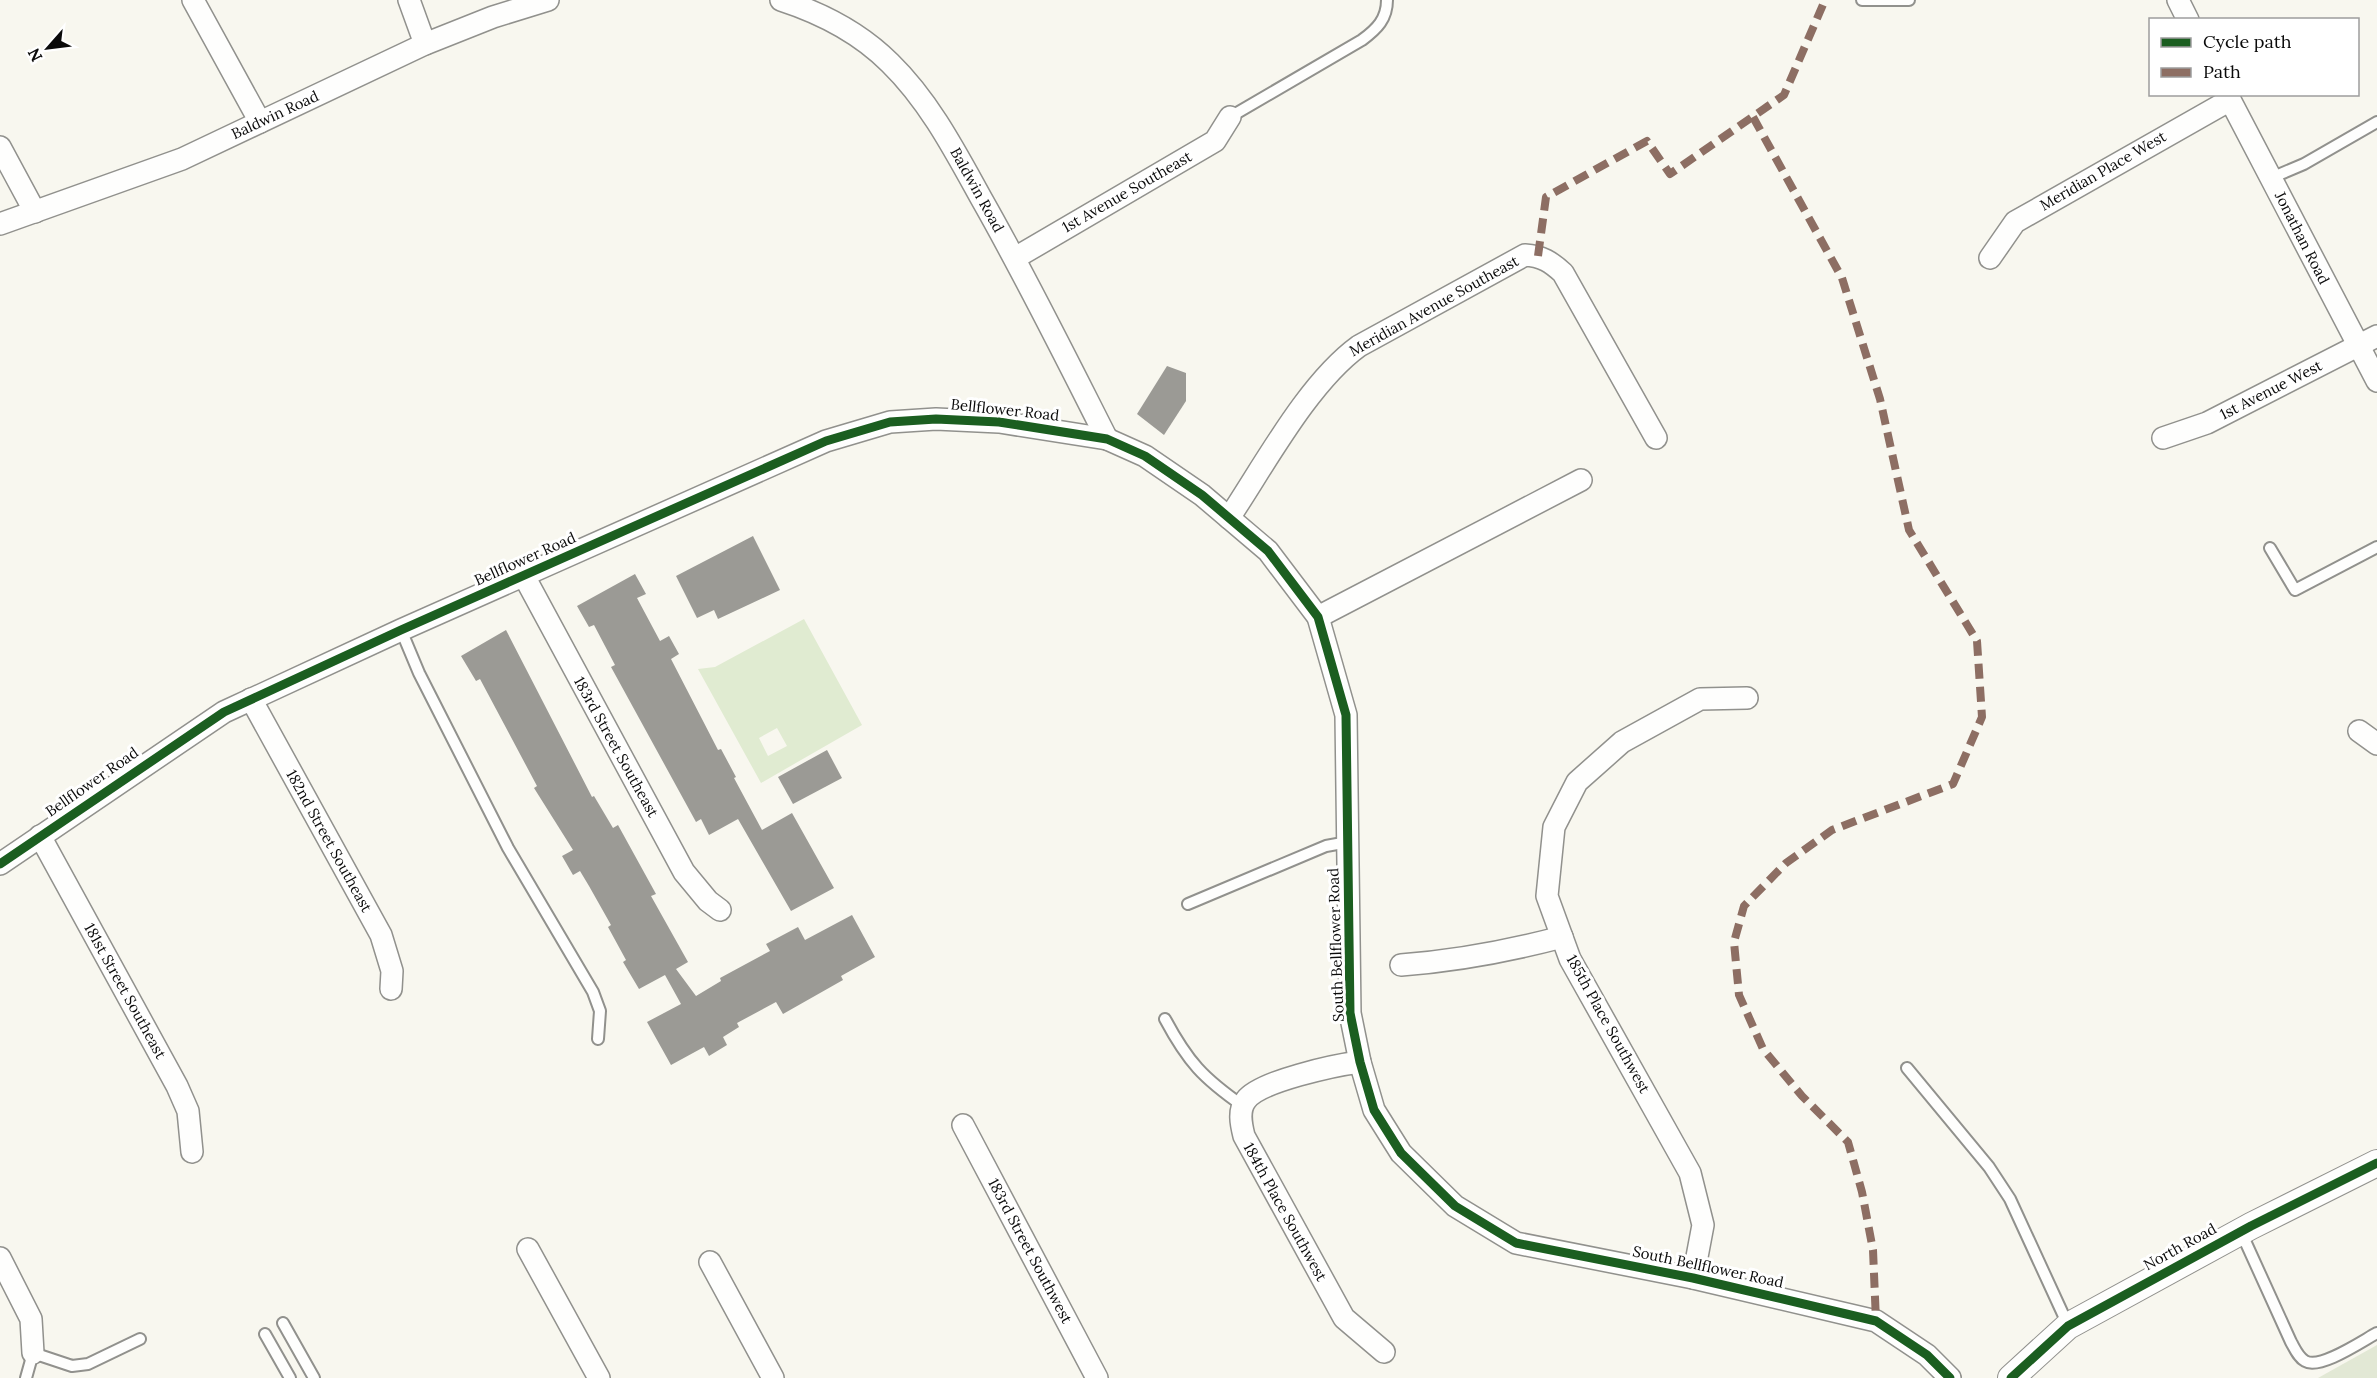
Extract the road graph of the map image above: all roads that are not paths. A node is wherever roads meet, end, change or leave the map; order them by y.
1 (192, 0) edge
2 (409, 0) edge
3 (548, 0) edge
4 (781, 0) edge
5 (1387, 0) edge
6 (1862, 0) edge
7 (1909, 0) edge
8 (517, 5) edge
9 (425, 44) junction
10 (2229, 97) edge
11 (1230, 117) joint
12 (260, 122) junction
13 (2377, 122) edge
14 (0, 147) edge
15 (2271, 178) junction
16 (34, 212) junction
17 (0, 224) edge
18 (1015, 258) junction
19 (1990, 258) dead end
20 (2377, 336) edge
21 (2358, 345) junction
22 (2377, 381) edge
23 (1656, 438) dead end
24 (2163, 438) dead end
25 (1107, 440) junction
26 (1581, 480) dead end
27 (1229, 518) junction
28 (2377, 547) edge
29 (2270, 548) dead end
30 (524, 576) junction
31 (1318, 616) junction
32 (401, 630) junction
33 (1747, 698) dead end
34 (251, 699) junction
35 (2359, 731) dead end
36 (2377, 744) edge
37 (40, 836) junction
38 (1348, 842) junction
39 (0, 864) edge
40 (1188, 904) dead end
41 (720, 910) dead end
42 (1562, 937) junction
43 (1401, 965) dead end
44 (391, 989) dead end
45 (1165, 1019) dead end
46 (598, 1039) dead end
47 (1360, 1062) junction
48 (1907, 1068) dead end
49 (1244, 1106) junction
50 (963, 1125) dead end
51 (192, 1152) dead end
52 (2377, 1163) edge
53 (2241, 1232) junction
54 (528, 1249) dead end
55 (0, 1258) edge
56 (710, 1262) dead end
57 (1693, 1278) junction
58 (283, 1323) dead end
59 (2068, 1326) junction
60 (2377, 1333) edge
61 (265, 1334) dead end
62 (140, 1339) dead end
63 (1384, 1352) dead end
64 (33, 1353) junction
65 (26, 1378) edge
66 (290, 1378) edge
67 (314, 1378) edge
68 (599, 1378) edge
69 (773, 1378) edge
70 (1098, 1378) edge
71 (1950, 1378) edge
72 (2010, 1378) edge

1 - 12 street
2 - 9 street
3 - 8 street, Baldwin Road
4 - 18 street, Baldwin Road
5 - 11 lane
6 - 7 lane
8 - 9 street, Baldwin Road
9 - 12 street, Baldwin Road
10 - 15 street, Jonathan Road
10 - 19 street, Meridian Place West
11 - 18 street, 1st Avenue Southeast
12 - 16 street, Baldwin Road
13 - 15 lane
14 - 16 street
15 - 21 street, Jonathan Road
16 - 17 street, Baldwin Road
18 - 25 street, Baldwin Road
20 - 21 street, 1st Avenue West
21 - 22 street, Jonathan Road
21 - 24 street, 1st Avenue West
23 - 27 street, Meridian Avenue Southeast
25 - 27 street, South Bellflower Road
25 - 30 street, Bellflower Road
26 - 31 street
27 - 31 street, South Bellflower Road
28 - 29 lane
30 - 32 street, Bellflower Road
30 - 41 street, 183rd Street Southeast
31 - 38 street, South Bellflower Road
32 - 34 street, Bellflower Road
32 - 46 lane
33 - 42 street, 185th Place Southwest
34 - 37 street, Bellflower Road
34 - 44 street, 182nd Street Southeast
35 - 36 street
37 - 39 street, Bellflower Road
37 - 51 street, 181st Street Southeast
38 - 40 lane
38 - 47 street, South Bellflower Road
42 - 43 street
42 - 57 street, 185th Place Southwest
45 - 49 lane
47 - 49 street
47 - 57 street, South Bellflower Road
48 - 59 lane
49 - 63 street, 184th Place Southwest
50 - 70 street, 183rd Street Southwest
52 - 53 street, North Road
53 - 59 street, North Road
53 - 60 lane
54 - 68 street
55 - 64 street
56 - 69 street
57 - 71 street, South Bellflower Road
58 - 67 lane
59 - 72 street, North Road
61 - 66 lane
62 - 64 lane
64 - 65 lane

